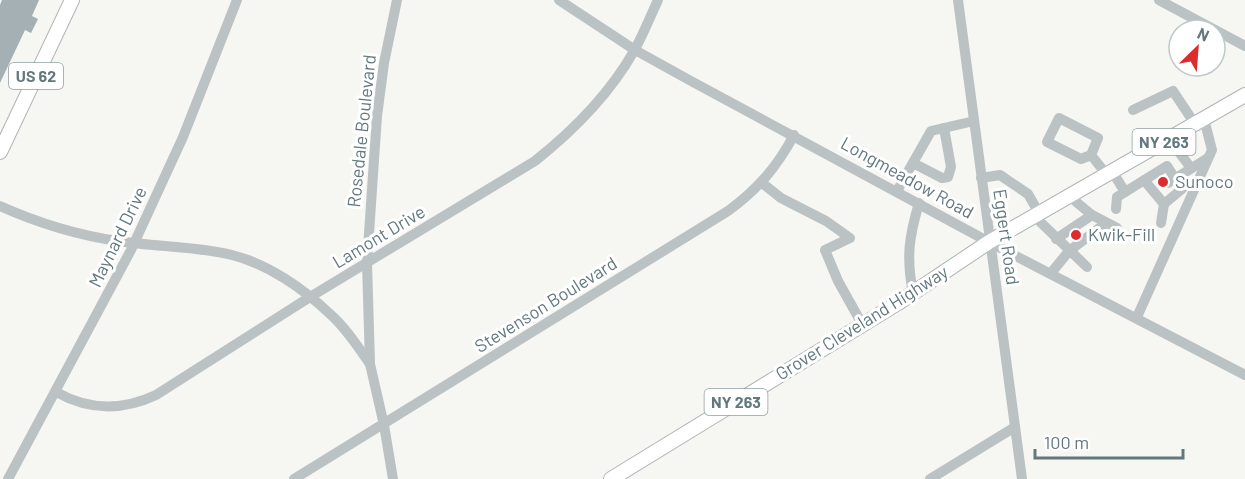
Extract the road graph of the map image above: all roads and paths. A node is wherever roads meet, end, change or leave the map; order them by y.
1 (72, 0) edge
2 (237, 0) edge
3 (397, 0) edge
4 (559, 0) edge
5 (658, 0) edge
6 (958, 0) edge
7 (1159, 0) edge
8 (1193, 18) edge
9 (1227, 36) edge
10 (1245, 46) edge
11 (634, 50) junction
12 (1245, 95) edge
13 (1133, 110) dead end
14 (974, 121) junction
15 (1199, 122) junction
16 (944, 128) junction
17 (794, 135) junction
18 (1169, 139) junction
19 (0, 152) edge
20 (1091, 155) junction
21 (1208, 158) junction
22 (913, 163) junction
23 (1191, 168) junction
24 (1109, 173) junction
25 (981, 178) junction
26 (1144, 180) junction
27 (1172, 181) junction
28 (762, 183) junction
29 (897, 191) junction
30 (1125, 192) junction
31 (1069, 196) junction
32 (919, 203) junction
33 (1164, 204) junction
34 (0, 206) edge
35 (1116, 209) dead end
36 (1036, 215) junction
37 (1092, 215) junction
38 (1106, 223) junction
39 (1161, 223) dead end
40 (1117, 228) dead end
41 (1056, 239) junction
42 (989, 242) junction
43 (133, 243) junction
44 (1069, 251) junction
45 (367, 263) junction
46 (1087, 267) dead end
47 (1051, 273) junction
48 (913, 293) junction
49 (310, 297) junction
50 (1137, 317) junction
51 (862, 324) junction
52 (370, 364) junction
53 (1245, 375) edge
54 (56, 392) junction
55 (384, 425) junction
56 (1015, 427) junction
57 (8, 479) edge
58 (294, 479) edge
59 (393, 479) edge
60 (610, 479) edge
61 (930, 479) edge
62 (1022, 479) edge

1 - 19 main road, US 62
2 - 43 street, Maynard Drive
3 - 45 street, Rosedale Boulevard
4 - 11 street, Longmeadow Road
5 - 11 street, Lamont Drive
6 - 14 street, Eggert Road
7 - 8 street
9 - 10 street
11 - 17 street, Longmeadow Road
11 - 45 street, Lamont Drive
12 - 15 main road, NY 263
13 - 15 street
14 - 16 street
14 - 25 street, Eggert Road
15 - 18 main road, NY 263
15 - 21 street
16 - 22 street
16 - 22 street
17 - 28 street, Stevenson Boulevard
17 - 29 street, Longmeadow Road
18 - 23 street
18 - 24 main road, NY 263
20 - 20 street
20 - 24 street
21 - 23 street
21 - 50 street
22 - 29 street
23 - 27 street
24 - 30 street
24 - 31 main road, NY 263
25 - 36 street
25 - 42 street, Eggert Road
26 - 27 street
26 - 30 street
26 - 33 street
27 - 33 street
28 - 51 street
28 - 55 street, Stevenson Boulevard
29 - 32 street, Longmeadow Road
30 - 35 street
31 - 36 main road, NY 263
31 - 37 street
32 - 42 street, Longmeadow Road
32 - 48 street
33 - 39 street
34 - 43 street
36 - 41 street
36 - 42 main road, NY 263
37 - 38 street
37 - 41 street
38 - 40 street
38 - 44 street
41 - 44 street
42 - 47 street, Longmeadow Road
42 - 48 main road, Grover Cleveland Highway / NY 263
42 - 56 street, Eggert Road
43 - 49 street
43 - 54 street, Maynard Drive
44 - 46 street
44 - 47 street
45 - 49 street, Lamont Drive
45 - 52 street, Rosedale Boulevard
47 - 50 street, Longmeadow Road
48 - 51 main road, Grover Cleveland Highway / NY 263
49 - 52 street
49 - 54 street, Lamont Drive
50 - 53 street, Longmeadow Road
51 - 60 main road, Grover Cleveland Highway / NY 263
52 - 55 street, Rosedale Boulevard
54 - 57 street, Maynard Drive
55 - 58 street, Stevenson Boulevard
55 - 59 street, Rosedale Boulevard
56 - 61 street
56 - 62 street, Eggert Road

